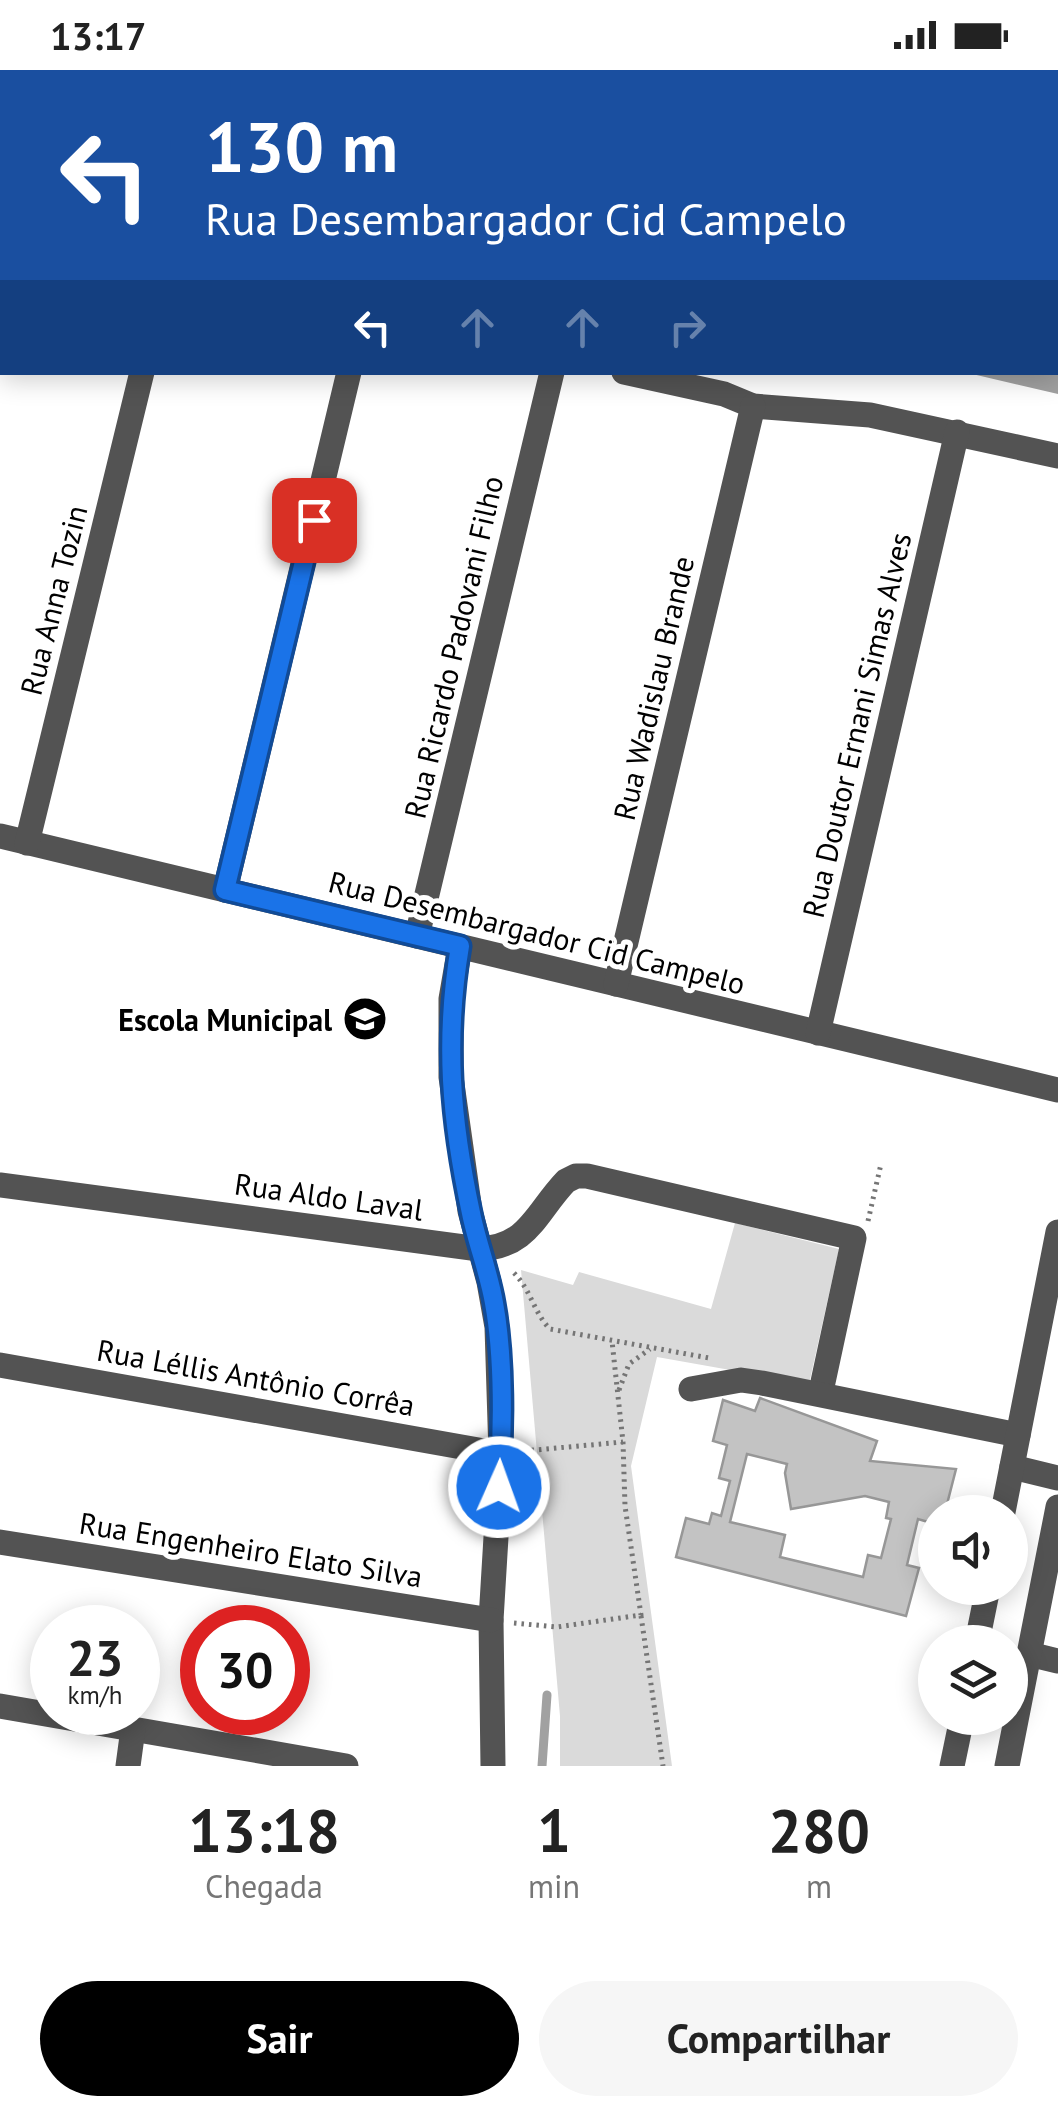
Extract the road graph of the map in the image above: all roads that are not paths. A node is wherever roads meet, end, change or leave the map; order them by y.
1 (141, 375) edge
2 (349, 375) edge
3 (551, 375) edge
4 (638, 375) edge
5 (753, 406) junction
6 (957, 432) junction
7 (1058, 456) edge
8 (0, 836) edge
9 (28, 843) junction
10 (225, 890) junction
11 (417, 936) junction
12 (460, 946) junction
13 (616, 984) junction
14 (818, 1032) junction
15 (1058, 1090) edge
16 (0, 1184) edge
17 (1058, 1232) edge
18 (479, 1248) junction
19 (0, 1365) edge
20 (823, 1382) dead end
21 (691, 1389) dead end
22 (1018, 1435) junction
23 (501, 1454) junction
24 (1012, 1467) junction
25 (1058, 1478) edge
26 (1006, 1495) edge
27 (1058, 1507) edge
28 (0, 1542) edge
29 (491, 1620) junction
30 (1029, 1654) junction
31 (1058, 1661) edge
32 (0, 1706) edge
33 (30, 1711) edge
34 (160, 1734) edge
35 (133, 1735) edge
36 (958, 1735) edge
37 (292, 1761) edge
38 (128, 1766) edge
39 (346, 1766) edge
40 (494, 1766) edge
41 (952, 1766) edge
42 (1007, 1766) edge

1 - 9 street, Rua Anna Tozin
2 - 10 street
3 - 11 street, Rua Ricardo Padovani Filho
4 - 5 street
5 - 6 street
5 - 13 street, Rua Wadislau Brande
6 - 7 street
6 - 14 street, Rua Doutor Ernani Simas Alves
8 - 9 street, Rua Desembargador Cid Campelo
9 - 10 street, Rua Desembargador Cid Campelo
10 - 11 street, Rua Desembargador Cid Campelo
11 - 12 street, Rua Desembargador Cid Campelo
12 - 13 street, Rua Desembargador Cid Campelo
12 - 18 street
13 - 14 street, Rua Desembargador Cid Campelo
14 - 15 street, Rua Desembargador Cid Campelo
16 - 18 street, Rua Aldo Laval
17 - 22 street
18 - 20 street, Rua Aldo Laval
18 - 23 street
19 - 23 street, Rua Léllis Antônio Corrêa
21 - 22 street
22 - 24 street
23 - 29 street
24 - 25 street
24 - 26 street
27 - 30 street
28 - 29 street, Rua Engenheiro Elato Silva
29 - 40 street
30 - 31 street
30 - 42 street
32 - 33 street
34 - 37 street
35 - 38 street
36 - 41 street
37 - 39 street

